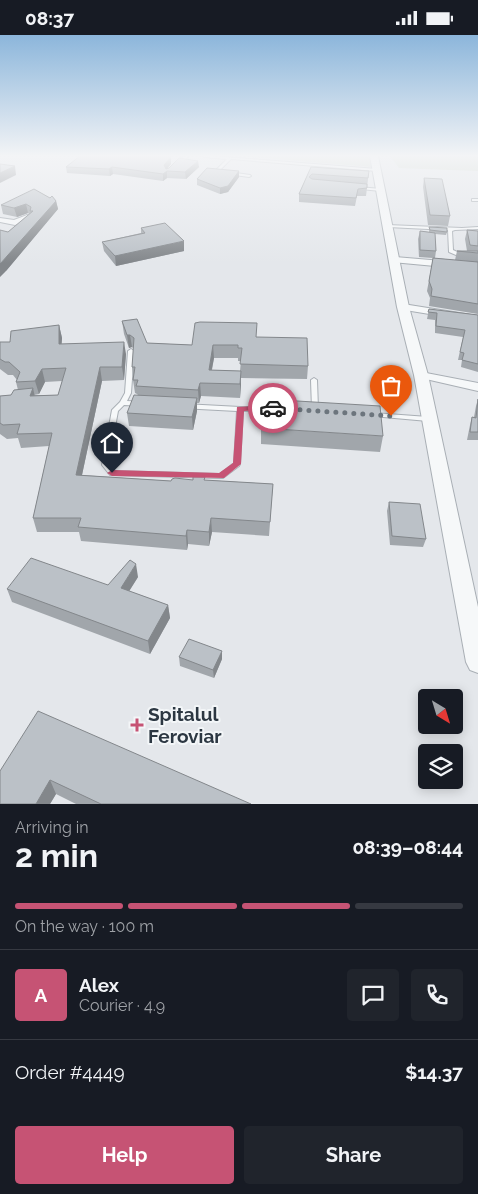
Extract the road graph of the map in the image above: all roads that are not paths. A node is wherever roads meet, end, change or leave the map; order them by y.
1 (381, 192) edge
2 (27, 217) edge
3 (0, 220) edge
4 (388, 226) junction
5 (478, 228) edge
6 (450, 229) junction
7 (478, 234) edge
8 (478, 258) edge
9 (395, 260) junction
10 (478, 267) edge
11 (403, 307) junction
12 (478, 319) edge
13 (131, 351) edge
14 (421, 375) junction
15 (314, 380) dead end
16 (478, 387) edge
17 (123, 403) junction
18 (277, 408) edge
19 (240, 409) junction
20 (306, 410) edge
21 (315, 411) junction
22 (324, 411) edge
23 (363, 414) edge
24 (430, 419) junction
25 (475, 637) edge
26 (478, 662) edge

1 - 4 street
2 - 3 street
4 - 6 lane
4 - 9 street
5 - 6 lane
6 - 7 lane
6 - 8 lane
9 - 10 street
9 - 11 street
11 - 12 street
11 - 14 street
13 - 17 lane
14 - 16 street
14 - 24 street
15 - 21 lane
17 - 19 lane
17 - 19 lane
18 - 19 lane
20 - 21 lane
21 - 22 lane
23 - 24 lane
24 - 25 street
25 - 26 street

